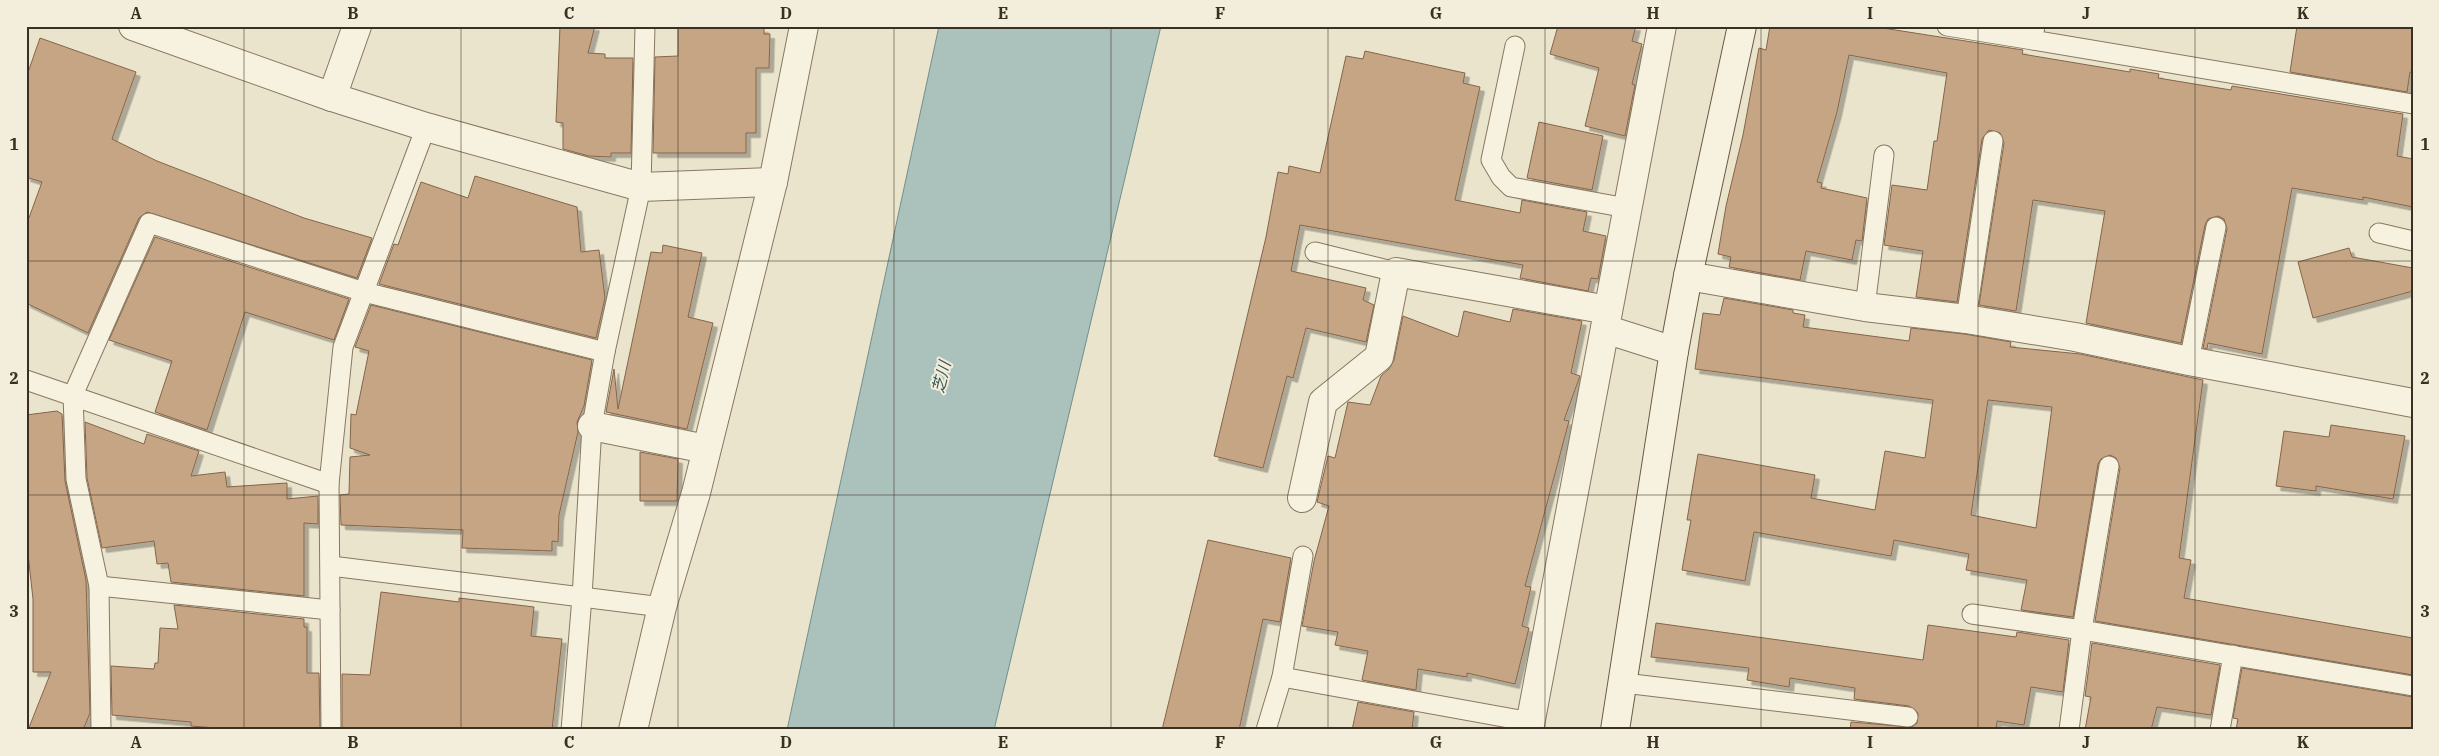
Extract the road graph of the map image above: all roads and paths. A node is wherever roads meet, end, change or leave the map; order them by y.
1 (133, 26) edge
2 (357, 26) edge
3 (645, 26) edge
4 (804, 26) edge
5 (1662, 26) edge
6 (1742, 26) edge
7 (1947, 26) edge
8 (2034, 33) edge
9 (1516, 46) dead end
10 (332, 97) junction
11 (2413, 104) edge
12 (426, 127) junction
13 (1993, 141) dead end
14 (1884, 155) dead end
15 (773, 182) junction
16 (641, 187) junction
17 (1627, 208) junction
18 (2216, 227) dead end
19 (2379, 234) dead end
20 (2413, 241) edge
21 (1315, 252) dead end
22 (1396, 272) junction
23 (1688, 276) junction
24 (364, 292) junction
25 (1865, 307) junction
26 (1606, 319) junction
27 (1966, 319) junction
28 (1674, 350) junction
29 (605, 352) junction
30 (2189, 361) junction
31 (26, 380) edge
32 (73, 395) junction
33 (2413, 403) edge
34 (592, 426) junction
35 (706, 449) junction
36 (2109, 466) dead end
37 (329, 484) junction
38 (1302, 498) dead end
39 (1303, 556) dead end
40 (331, 566) junction
41 (99, 586) junction
42 (582, 596) junction
43 (662, 607) junction
44 (330, 610) junction
45 (1972, 614) dead end
46 (2082, 630) junction
47 (2233, 655) junction
48 (1282, 677) junction
49 (1624, 683) junction
50 (2413, 686) edge
51 (1908, 717) dead end
52 (1530, 726) edge
53 (101, 730) edge
54 (331, 730) edge
55 (571, 730) edge
56 (633, 730) edge
57 (1266, 730) edge
58 (1615, 730) edge
59 (2069, 730) edge
60 (2220, 730) edge

1 - 10 street
2 - 10 street
3 - 16 lane
4 - 15 street
5 - 17 street
6 - 23 street
7 - 8 lane
8 - 11 lane
9 - 17 lane
10 - 12 street
12 - 16 street
12 - 24 lane
13 - 27 lane
14 - 25 lane
15 - 16 street
15 - 35 street
16 - 29 lane
17 - 26 street
18 - 30 lane
19 - 20 lane
21 - 22 lane
22 - 26 street
22 - 38 street
23 - 25 street
23 - 28 street
24 - 29 lane
24 - 32 lane
24 - 37 lane
25 - 27 street
26 - 28 street
26 - 52 street
27 - 30 street
28 - 49 street
29 - 34 lane
30 - 33 street
31 - 32 lane
32 - 37 lane
32 - 41 lane
34 - 35 street
34 - 42 lane
35 - 43 street
36 - 46 lane
37 - 40 lane
39 - 48 lane
40 - 42 lane
40 - 44 lane
41 - 44 lane
41 - 53 lane
42 - 43 lane
42 - 55 lane
43 - 56 street
44 - 54 lane
45 - 46 lane
46 - 47 lane
46 - 59 lane
47 - 50 lane
47 - 60 lane
48 - 52 lane
48 - 57 lane
49 - 51 lane
49 - 58 street

